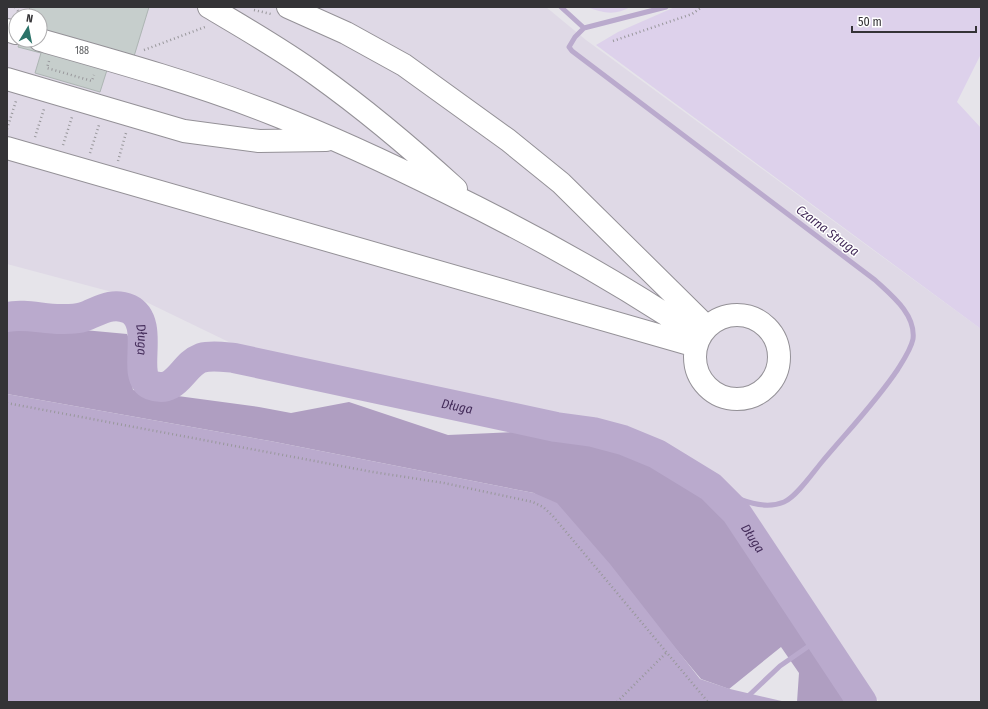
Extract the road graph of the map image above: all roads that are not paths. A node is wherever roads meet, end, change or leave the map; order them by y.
1 (209, 7) edge
2 (288, 7) edge
3 (48, 42) edge
4 (15, 81) edge
5 (334, 140) junction
6 (7, 148) edge
7 (474, 206) junction
8 (701, 337) junction

1 - 7 street
2 - 8 street
3 - 5 street
4 - 5 street
5 - 7 street
6 - 8 street
7 - 8 street

